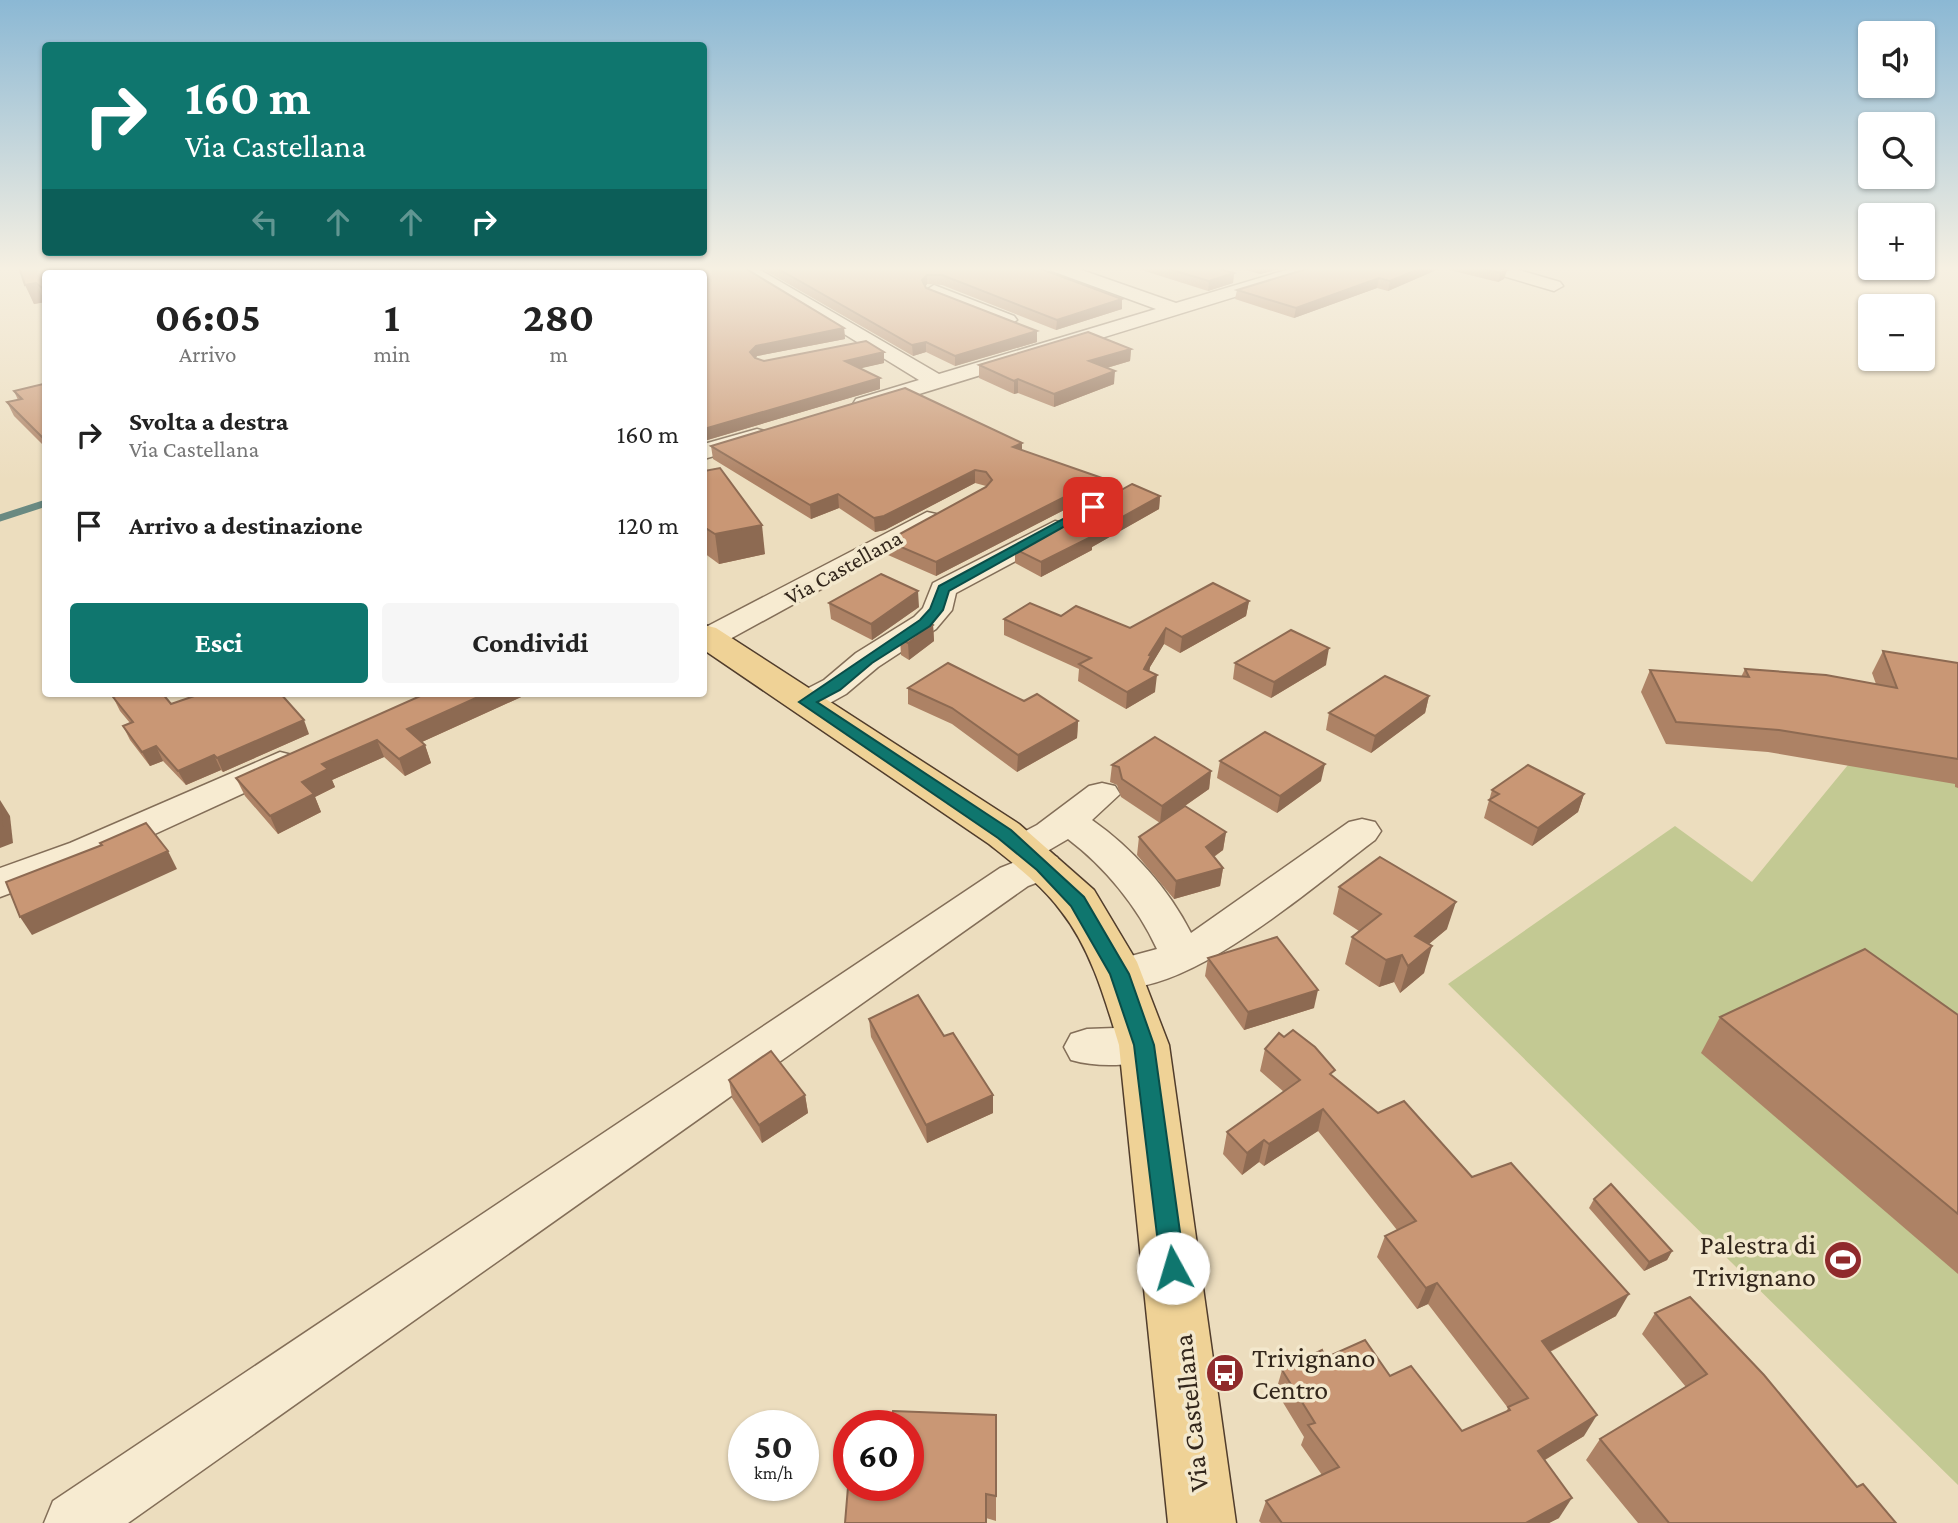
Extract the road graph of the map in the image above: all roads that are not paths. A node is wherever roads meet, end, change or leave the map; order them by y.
1 (860, 338) edge
2 (1053, 338) edge
3 (1081, 338) edge
4 (868, 343) junction
5 (1065, 343) junction
6 (842, 348) edge
7 (937, 382) junction
8 (846, 410) edge
9 (783, 429) edge
10 (710, 448) edge
11 (952, 506) edge
12 (1082, 514) edge
13 (707, 641) edge
14 (807, 702) junction
15 (313, 748) edge
16 (1102, 794) dead end
17 (1068, 820) junction
18 (1362, 831) dead end
19 (1033, 857) junction
20 (0, 883) edge
21 (1181, 956) junction
22 (1120, 974) junction
23 (1144, 1045) junction
24 (1087, 1047) dead end
25 (75, 1523) edge
26 (1202, 1523) edge

1 - 4 street
2 - 5 street
3 - 5 street
4 - 6 street
4 - 7 street
5 - 7 street
7 - 8 street
9 - 10 street
11 - 13 street, Via Castellana
12 - 14 street
13 - 14 main road, Via Castellana
14 - 19 main road, Via Castellana
15 - 20 street
16 - 17 street
17 - 19 street
17 - 21 street
18 - 21 street
19 - 22 main road, Via Castellana
19 - 25 street
21 - 22 street
22 - 23 main road, Via Castellana
23 - 24 street
23 - 26 main road, Via Castellana

